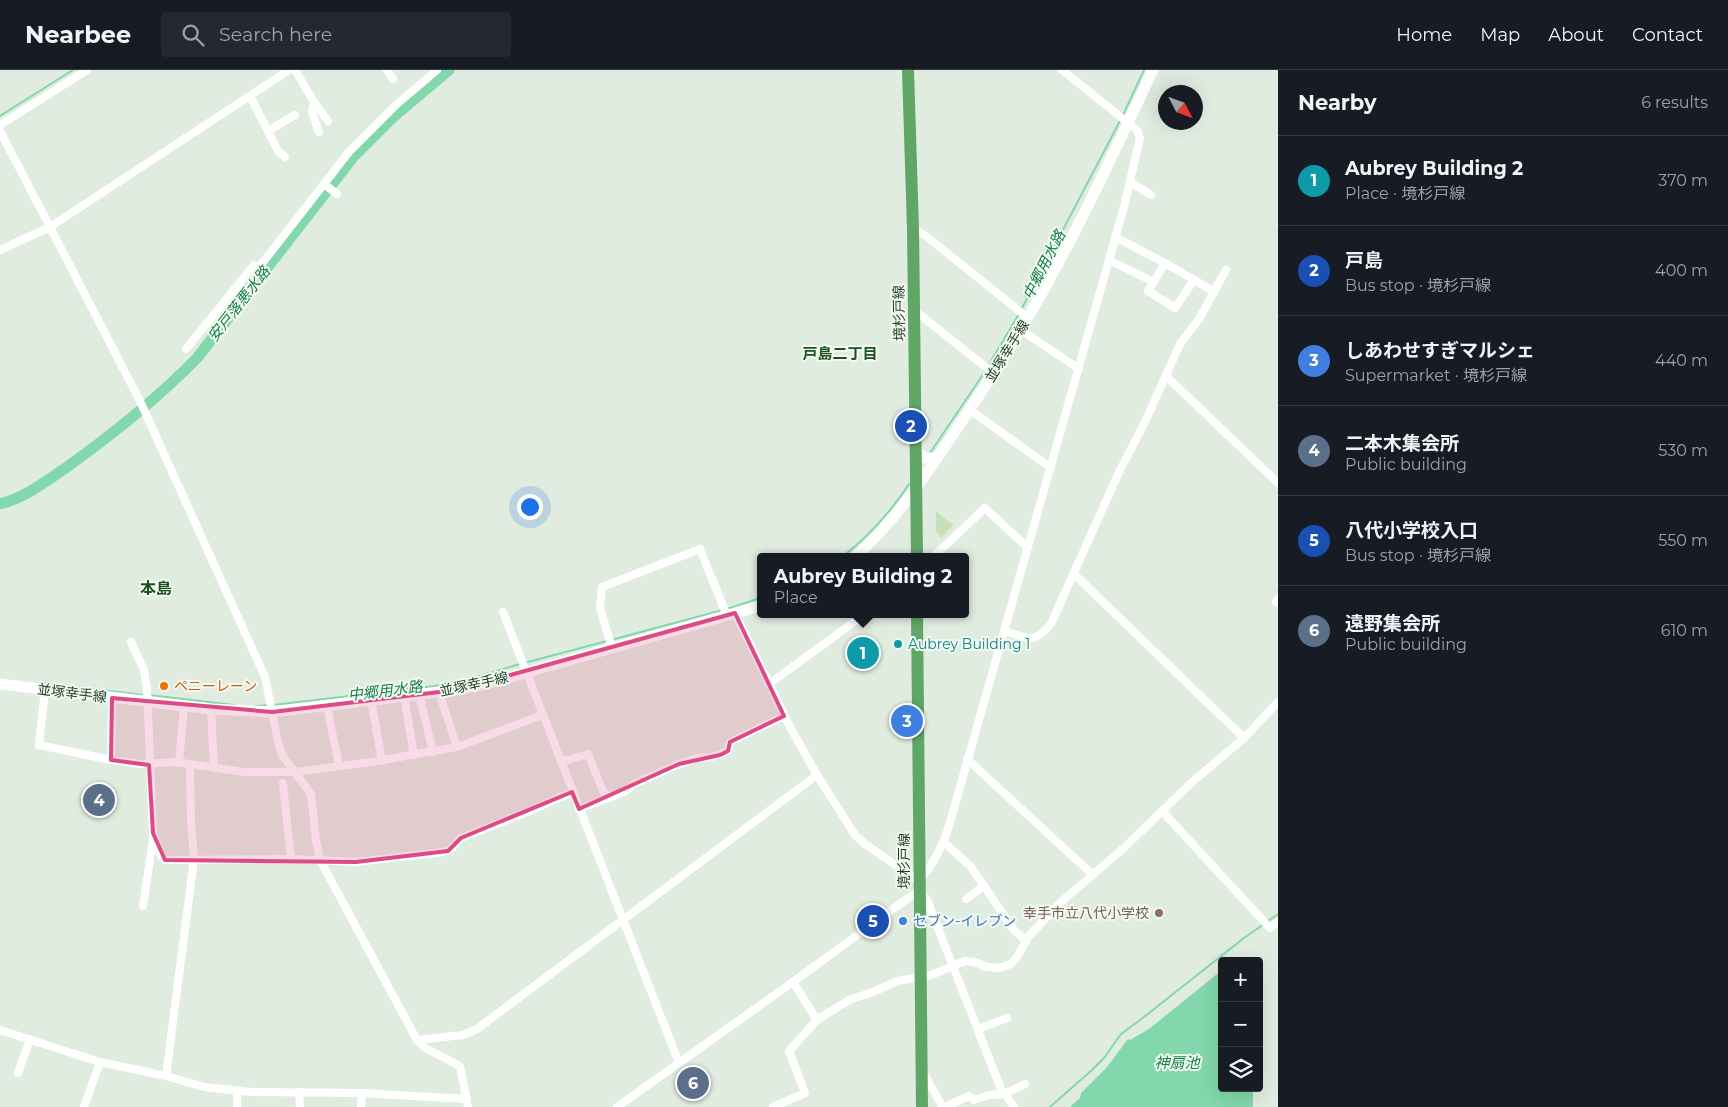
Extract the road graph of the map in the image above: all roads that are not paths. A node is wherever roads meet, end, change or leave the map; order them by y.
1 (87, 70) edge
2 (289, 70) edge
3 (295, 70) edge
4 (387, 70) edge
5 (908, 70) edge
6 (1062, 70) edge
7 (1153, 70) edge
8 (433, 72) edge
9 (392, 79) dead end
10 (250, 96) junction
11 (314, 102) junction
12 (295, 115) dead end
13 (328, 121) dead end
14 (1127, 122) junction
15 (0, 125) edge
16 (0, 131) edge
17 (268, 131) junction
18 (319, 132) dead end
19 (285, 157) dead end
20 (1130, 182) junction
21 (324, 184) junction
22 (337, 194) dead end
23 (1151, 195) dead end
24 (50, 227) junction
25 (913, 229) junction
26 (1115, 237) junction
27 (0, 250) edge
28 (1109, 260) junction
29 (1165, 263) junction
30 (1226, 270) dead end
31 (1194, 280) junction
32 (1154, 282) junction
33 (1213, 291) junction
34 (914, 310) junction
35 (1028, 318) junction
36 (1020, 330) junction
37 (186, 349) dead end
38 (1079, 369) junction
39 (993, 373) junction
40 (1166, 376) junction
41 (970, 410) junction
42 (915, 450) junction
43 (937, 458) junction
44 (1051, 468) junction
45 (1278, 483) edge
46 (916, 489) junction
47 (1028, 548) junction
48 (859, 553) edge
49 (917, 553) edge
50 (937, 553) edge
51 (1074, 574) junction
52 (1278, 599) edge
53 (1278, 603) edge
54 (757, 607) edge
55 (503, 612) dead end
56 (731, 615) junction
57 (860, 618) edge
58 (917, 618) edge
59 (1005, 631) junction
60 (134, 641) dead end
61 (612, 648) junction
62 (525, 673) junction
63 (0, 684) edge
64 (769, 684) junction
65 (45, 690) junction
66 (439, 692) junction
67 (419, 694) junction
68 (404, 696) junction
69 (112, 698) junction
70 (371, 700) junction
71 (146, 702) junction
72 (1278, 702) edge
73 (184, 706) junction
74 (327, 706) junction
75 (211, 709) junction
76 (272, 712) junction
77 (542, 715) junction
78 (784, 716) junction
79 (1244, 738) junction
80 (457, 748) junction
81 (433, 752) junction
82 (414, 755) junction
83 (967, 759) junction
84 (111, 760) junction
85 (382, 761) junction
86 (561, 762) junction
87 (149, 763) junction
88 (179, 763) junction
89 (190, 764) junction
90 (339, 766) junction
91 (214, 768) junction
92 (295, 772) junction
93 (817, 775) junction
94 (283, 783) dead end
95 (572, 792) junction
96 (609, 797) junction
97 (579, 809) junction
98 (1162, 811) junction
99 (154, 837) junction
100 (944, 842) junction
101 (194, 859) junction
102 (290, 859) junction
103 (320, 860) junction
104 (1093, 875) junction
105 (919, 885) junction
106 (984, 886) junction
107 (966, 899) dead end
108 (143, 906) dead end
109 (623, 920) junction
110 (1278, 922) edge
111 (1026, 941) junction
112 (954, 967) junction
113 (920, 976) junction
114 (793, 982) junction
115 (1007, 1018) dead end
116 (817, 1020) junction
117 (978, 1029) junction
118 (0, 1030) edge
119 (30, 1039) junction
120 (418, 1040) junction
121 (100, 1062) junction
122 (679, 1063) junction
123 (922, 1070) junction
124 (18, 1073) dead end
125 (166, 1076) junction
126 (1024, 1084) dead end
127 (237, 1091) junction
128 (299, 1092) junction
129 (362, 1093) junction
130 (1004, 1094) junction
131 (989, 1095) junction
132 (468, 1103) edge
133 (994, 1104) dead end
134 (84, 1107) edge
135 (237, 1107) edge
136 (300, 1107) edge
137 (361, 1107) edge
138 (616, 1107) edge
139 (773, 1107) edge
140 (922, 1107) edge
141 (944, 1107) edge
142 (1014, 1107) edge

1 - 15 street
2 - 10 street
3 - 11 street
4 - 9 street
5 - 25 main road, 境杉戸線
6 - 14 street
7 - 14 main road, 並塚幸手線
8 - 21 street
10 - 17 street
10 - 24 street
11 - 13 street
11 - 18 street
12 - 17 street
14 - 20 street
14 - 35 main road, 並塚幸手線
16 - 24 street
17 - 19 street
20 - 23 street
20 - 26 street
21 - 22 street
21 - 37 street
24 - 27 street
24 - 76 street
25 - 34 main road, 境杉戸線
25 - 35 street
26 - 28 street
26 - 29 street
28 - 32 street
28 - 38 street
29 - 31 street
29 - 32 street
30 - 33 street
31 - 32 street
31 - 33 street
33 - 40 street
34 - 39 street
34 - 42 main road, 境杉戸線
35 - 36 main road, 並塚幸手線
36 - 38 street
36 - 39 main road, 並塚幸手線
38 - 44 street
39 - 41 main road, 並塚幸手線
40 - 45 street
40 - 51 street
41 - 43 main road, 並塚幸手線
41 - 44 street
42 - 43 main road
42 - 46 main road, 境杉戸線
43 - 46 main road, 並塚幸手線
44 - 47 street
46 - 48 main road, 並塚幸手線
46 - 49 main road, 境杉戸線
47 - 50 street
47 - 59 street
51 - 59 street
51 - 79 street
52 - 53 street
54 - 56 main road, 並塚幸手線
55 - 62 street
56 - 61 main road, 並塚幸手線
56 - 61 street
56 - 64 street
57 - 64 street
58 - 105 main road, 境杉戸線
59 - 83 street
60 - 71 street
61 - 62 main road, 並塚幸手線
62 - 66 main road, 並塚幸手線
62 - 77 street
63 - 65 main road, 並塚幸手線
64 - 78 street
65 - 69 main road, 並塚幸手線
65 - 84 street
66 - 67 main road, 並塚幸手線
66 - 80 street
67 - 68 main road, 並塚幸手線
67 - 81 street
68 - 70 main road, 並塚幸手線
68 - 82 street
69 - 71 main road, 並塚幸手線
69 - 84 street
70 - 74 main road, 並塚幸手線
70 - 85 street
71 - 73 main road, 並塚幸手線
71 - 87 street
72 - 79 street
73 - 75 main road, 並塚幸手線
73 - 88 street
74 - 76 main road, 並塚幸手線
74 - 90 street
75 - 76 main road, 並塚幸手線
75 - 91 street
76 - 92 street
77 - 80 street
77 - 86 street
78 - 93 street
78 - 96 street
79 - 98 street
80 - 81 street
81 - 82 street
82 - 85 street
83 - 100 street
83 - 104 street
84 - 87 street
85 - 90 street
86 - 95 street
86 - 96 street
87 - 88 street
87 - 99 street
88 - 89 street
89 - 91 street
89 - 101 street
90 - 92 street
91 - 92 street
92 - 103 street
93 - 105 street
93 - 109 street
94 - 102 street
95 - 97 street
95 - 103 street
96 - 97 street
97 - 109 street
98 - 104 street
98 - 110 street
99 - 101 street
99 - 108 street
100 - 105 street
100 - 106 street
101 - 102 street
101 - 125 street
102 - 103 street
103 - 120 street
104 - 111 street
105 - 112 street
105 - 113 main road, 境杉戸線
105 - 114 street
106 - 107 street
106 - 111 street
109 - 120 street
109 - 122 street
111 - 112 street
112 - 113 street
112 - 117 street
113 - 116 street
113 - 123 main road, 境杉戸線
114 - 116 street
114 - 122 street
115 - 117 street
116 - 139 street
117 - 130 street
118 - 119 street
119 - 121 street
119 - 124 street
120 - 132 street
121 - 125 street
121 - 134 street
122 - 138 street
123 - 140 main road, 境杉戸線
123 - 141 street
125 - 127 street
126 - 130 street
127 - 128 street
127 - 135 street
128 - 129 street
128 - 136 street
129 - 132 street
129 - 137 street
130 - 131 street
130 - 142 street
131 - 133 street
131 - 141 street

